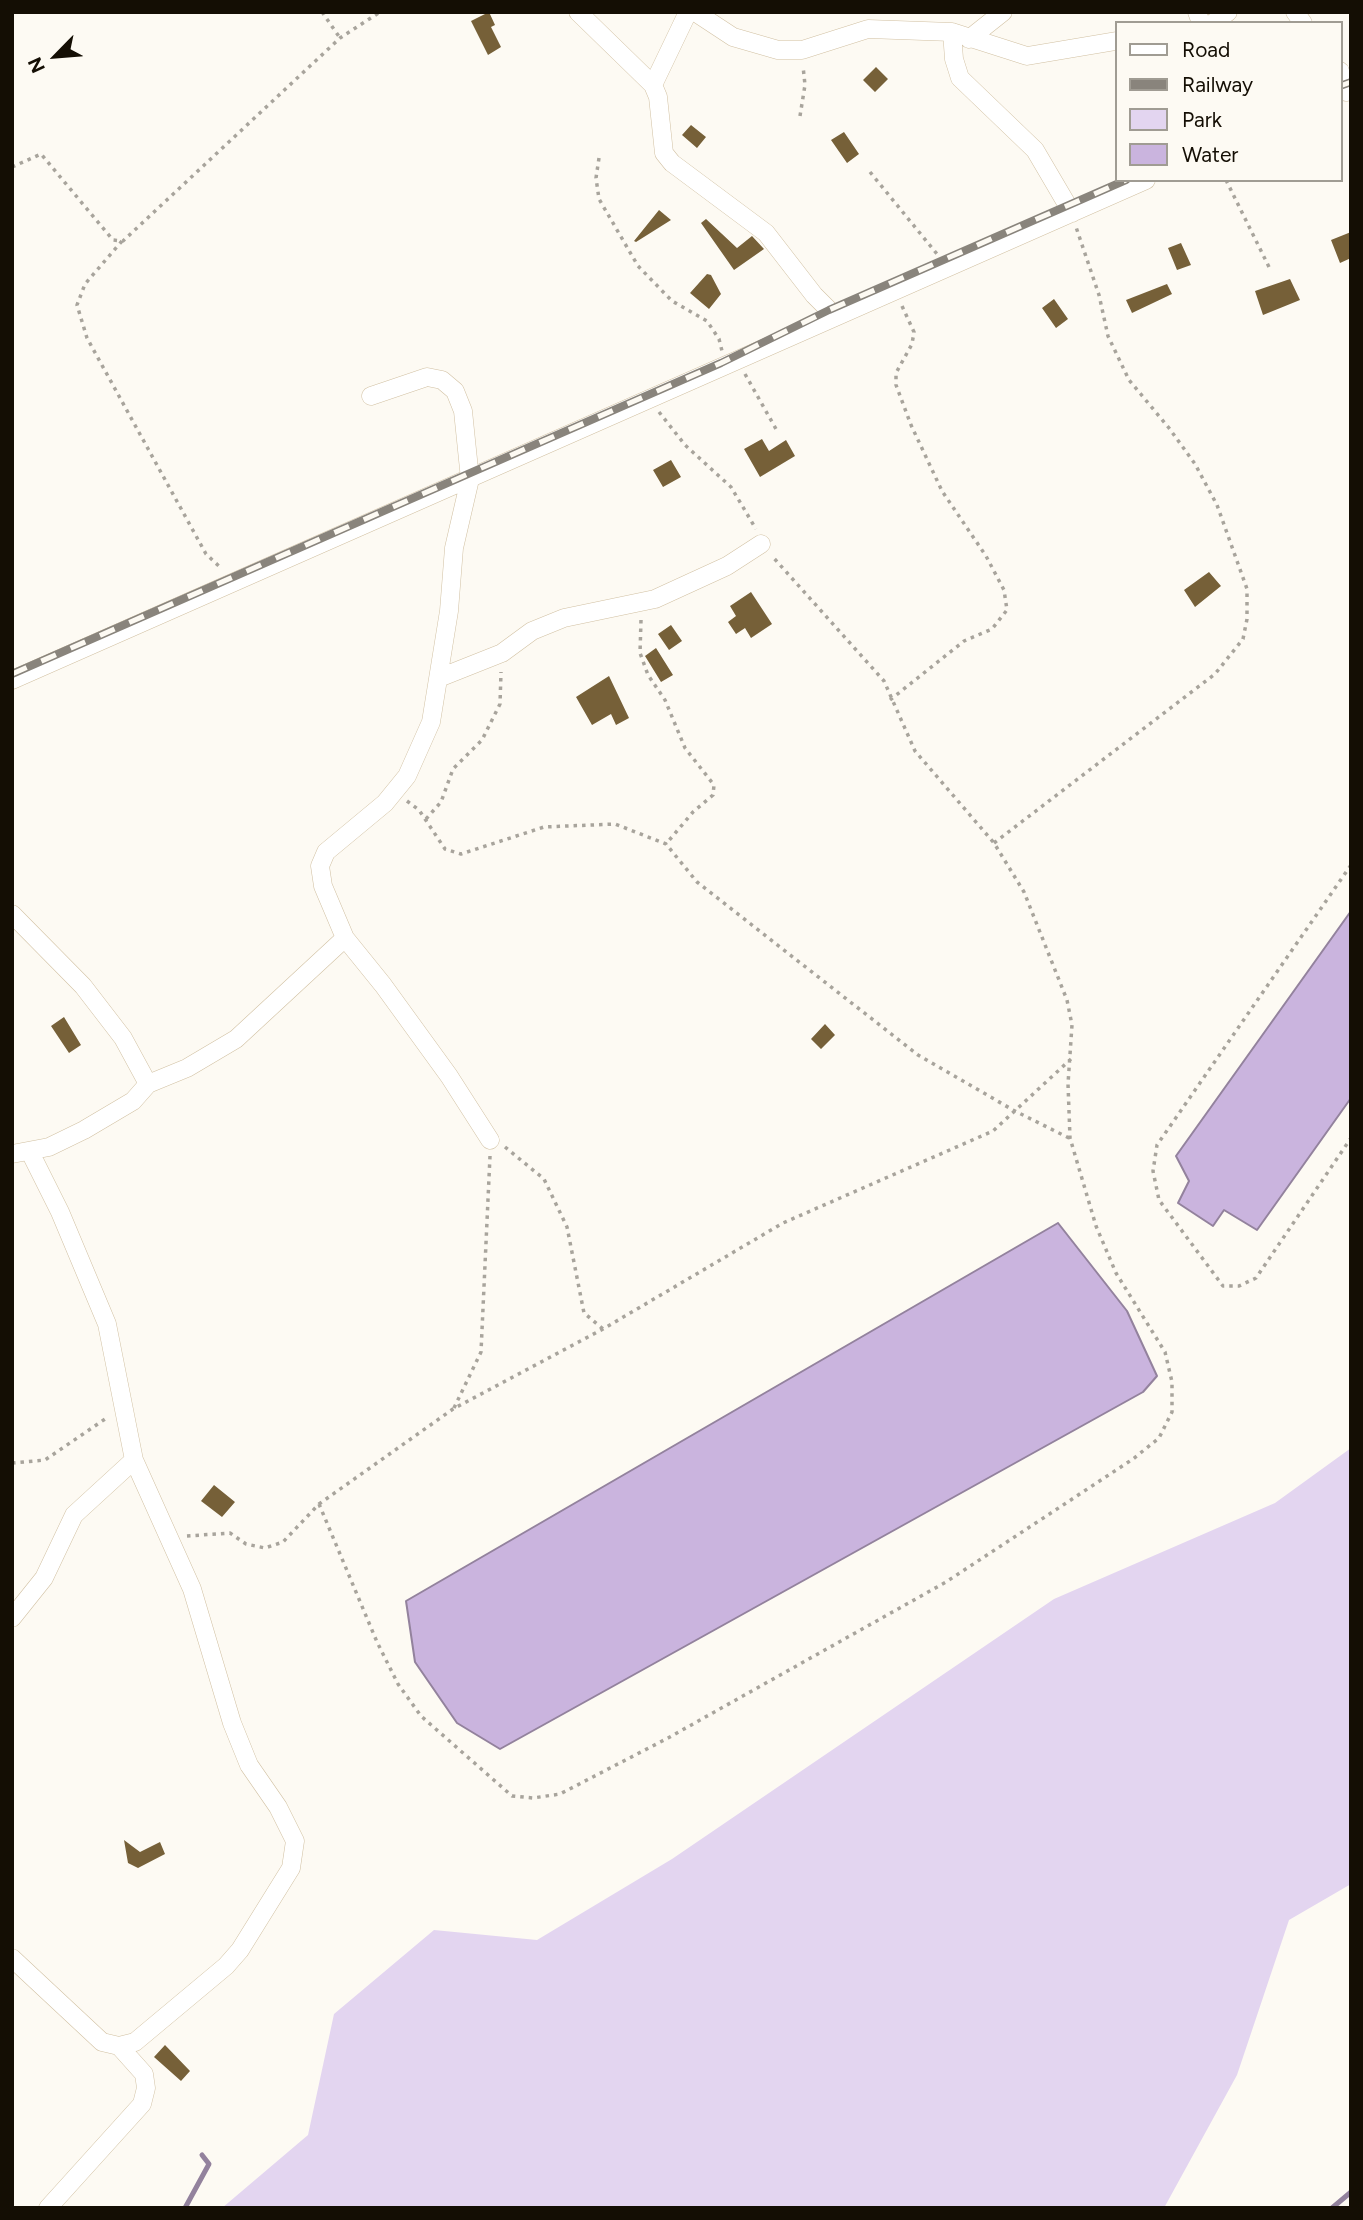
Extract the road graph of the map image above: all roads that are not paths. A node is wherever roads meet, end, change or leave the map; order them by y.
1 (578, 12) edge
2 (688, 12) edge
3 (695, 12) edge
4 (1003, 12) edge
5 (961, 35) junction
6 (1114, 41) edge
7 (653, 85) junction
8 (1142, 182) edge
9 (1072, 213) junction
10 (831, 318) junction
11 (371, 396) dead end
12 (470, 479) junction
13 (761, 544) dead end
14 (439, 678) junction
15 (12, 680) edge
16 (12, 914) edge
17 (345, 938) junction
18 (148, 1084) junction
19 (490, 1140) road end
20 (21, 1153) edge
21 (135, 1460) junction
22 (12, 1618) edge
23 (12, 1958) edge
24 (120, 2046) junction
25 (48, 2208) edge

1 - 7 street
2 - 7 street
3 - 5 street
4 - 5 street
5 - 6 street
5 - 9 street
7 - 10 street
8 - 9 street
9 - 10 street
10 - 12 street
11 - 12 street
12 - 14 street
12 - 15 street
13 - 14 street
14 - 17 street
16 - 18 street
17 - 18 street
17 - 19 street
18 - 20 street
20 - 21 street
21 - 22 street
21 - 24 street
23 - 24 street
24 - 25 street

